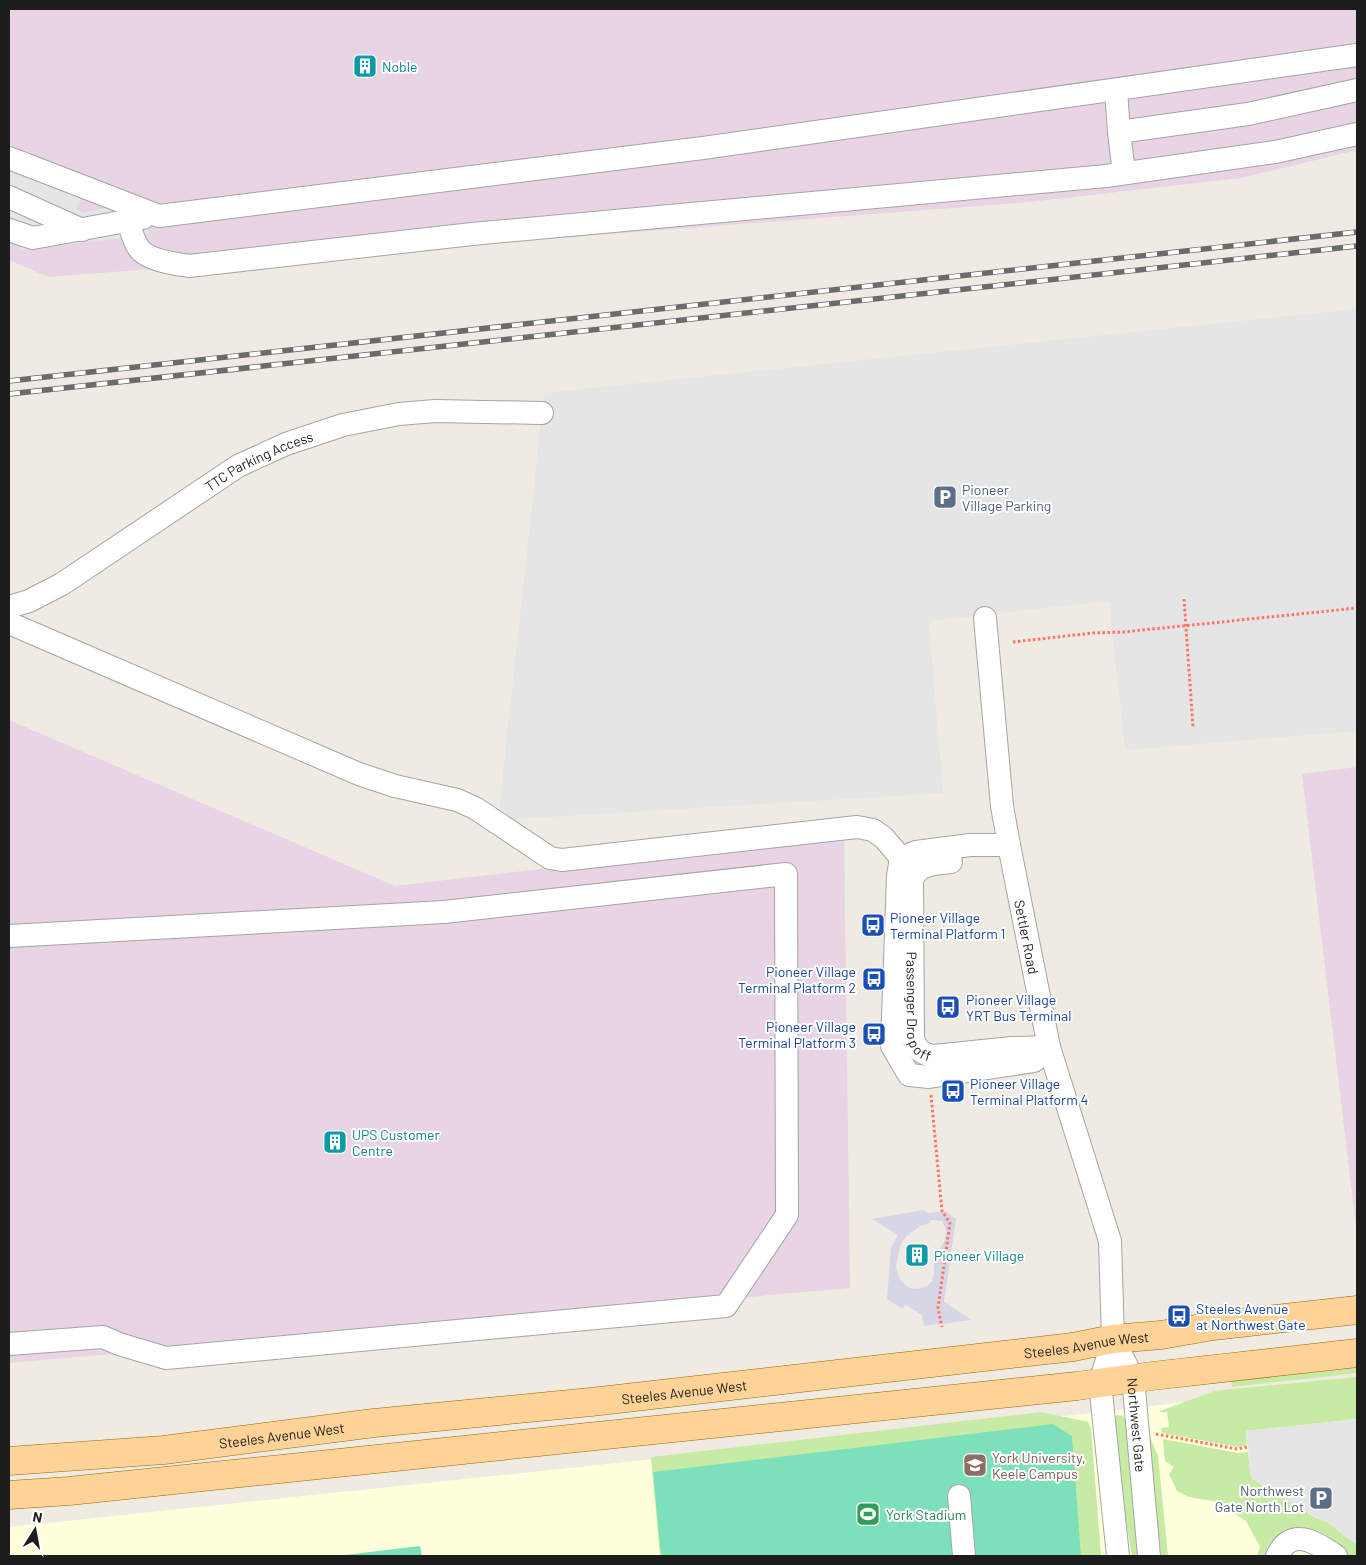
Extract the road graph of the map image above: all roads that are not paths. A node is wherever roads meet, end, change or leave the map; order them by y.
1 (1357, 56) edge
2 (1116, 90) junction
3 (1357, 90) edge
4 (1119, 132) junction
5 (1357, 134) edge
6 (9, 158) edge
7 (1124, 173) junction
8 (9, 197) edge
9 (159, 216) junction
10 (128, 221) junction
11 (9, 230) edge
12 (82, 230) junction
13 (542, 413) dead end
14 (9, 607) edge
15 (985, 618) dead end
16 (9, 623) edge
17 (1009, 845) junction
18 (902, 858) junction
19 (9, 936) edge
20 (1049, 1047) junction
21 (1357, 1310) edge
22 (1113, 1339) junction
23 (9, 1344) edge
24 (1357, 1353) edge
25 (1133, 1378) junction
26 (1100, 1383) junction
27 (9, 1461) edge
28 (9, 1495) edge
29 (959, 1496) dead end
30 (964, 1556) edge
31 (1118, 1556) edge
32 (1149, 1556) edge
33 (1277, 1556) edge
34 (1336, 1556) edge

1 - 2 street
2 - 4 street
2 - 9 street
3 - 4 street
4 - 7 street
5 - 7 street
6 - 9 street
7 - 10 street
8 - 12 street
9 - 10 street
10 - 12 street
11 - 12 street
13 - 14 street, TTC Parking Access
15 - 17 street, Settler Road
16 - 18 street
17 - 18 street
17 - 20 street, Settler Road
17 - 20 street, Passenger Dropoff
18 - 20 street
19 - 23 street
20 - 22 street, Settler Road
21 - 22 main road, Steeles Avenue West
22 - 25 street, Northwest Gate
22 - 26 street, Northwest Gate
22 - 27 main road, Steeles Avenue West
24 - 25 main road
25 - 26 main road
25 - 32 street, Northwest Gate
26 - 28 main road
26 - 31 street, Northwest Gate
29 - 30 street
33 - 34 street

